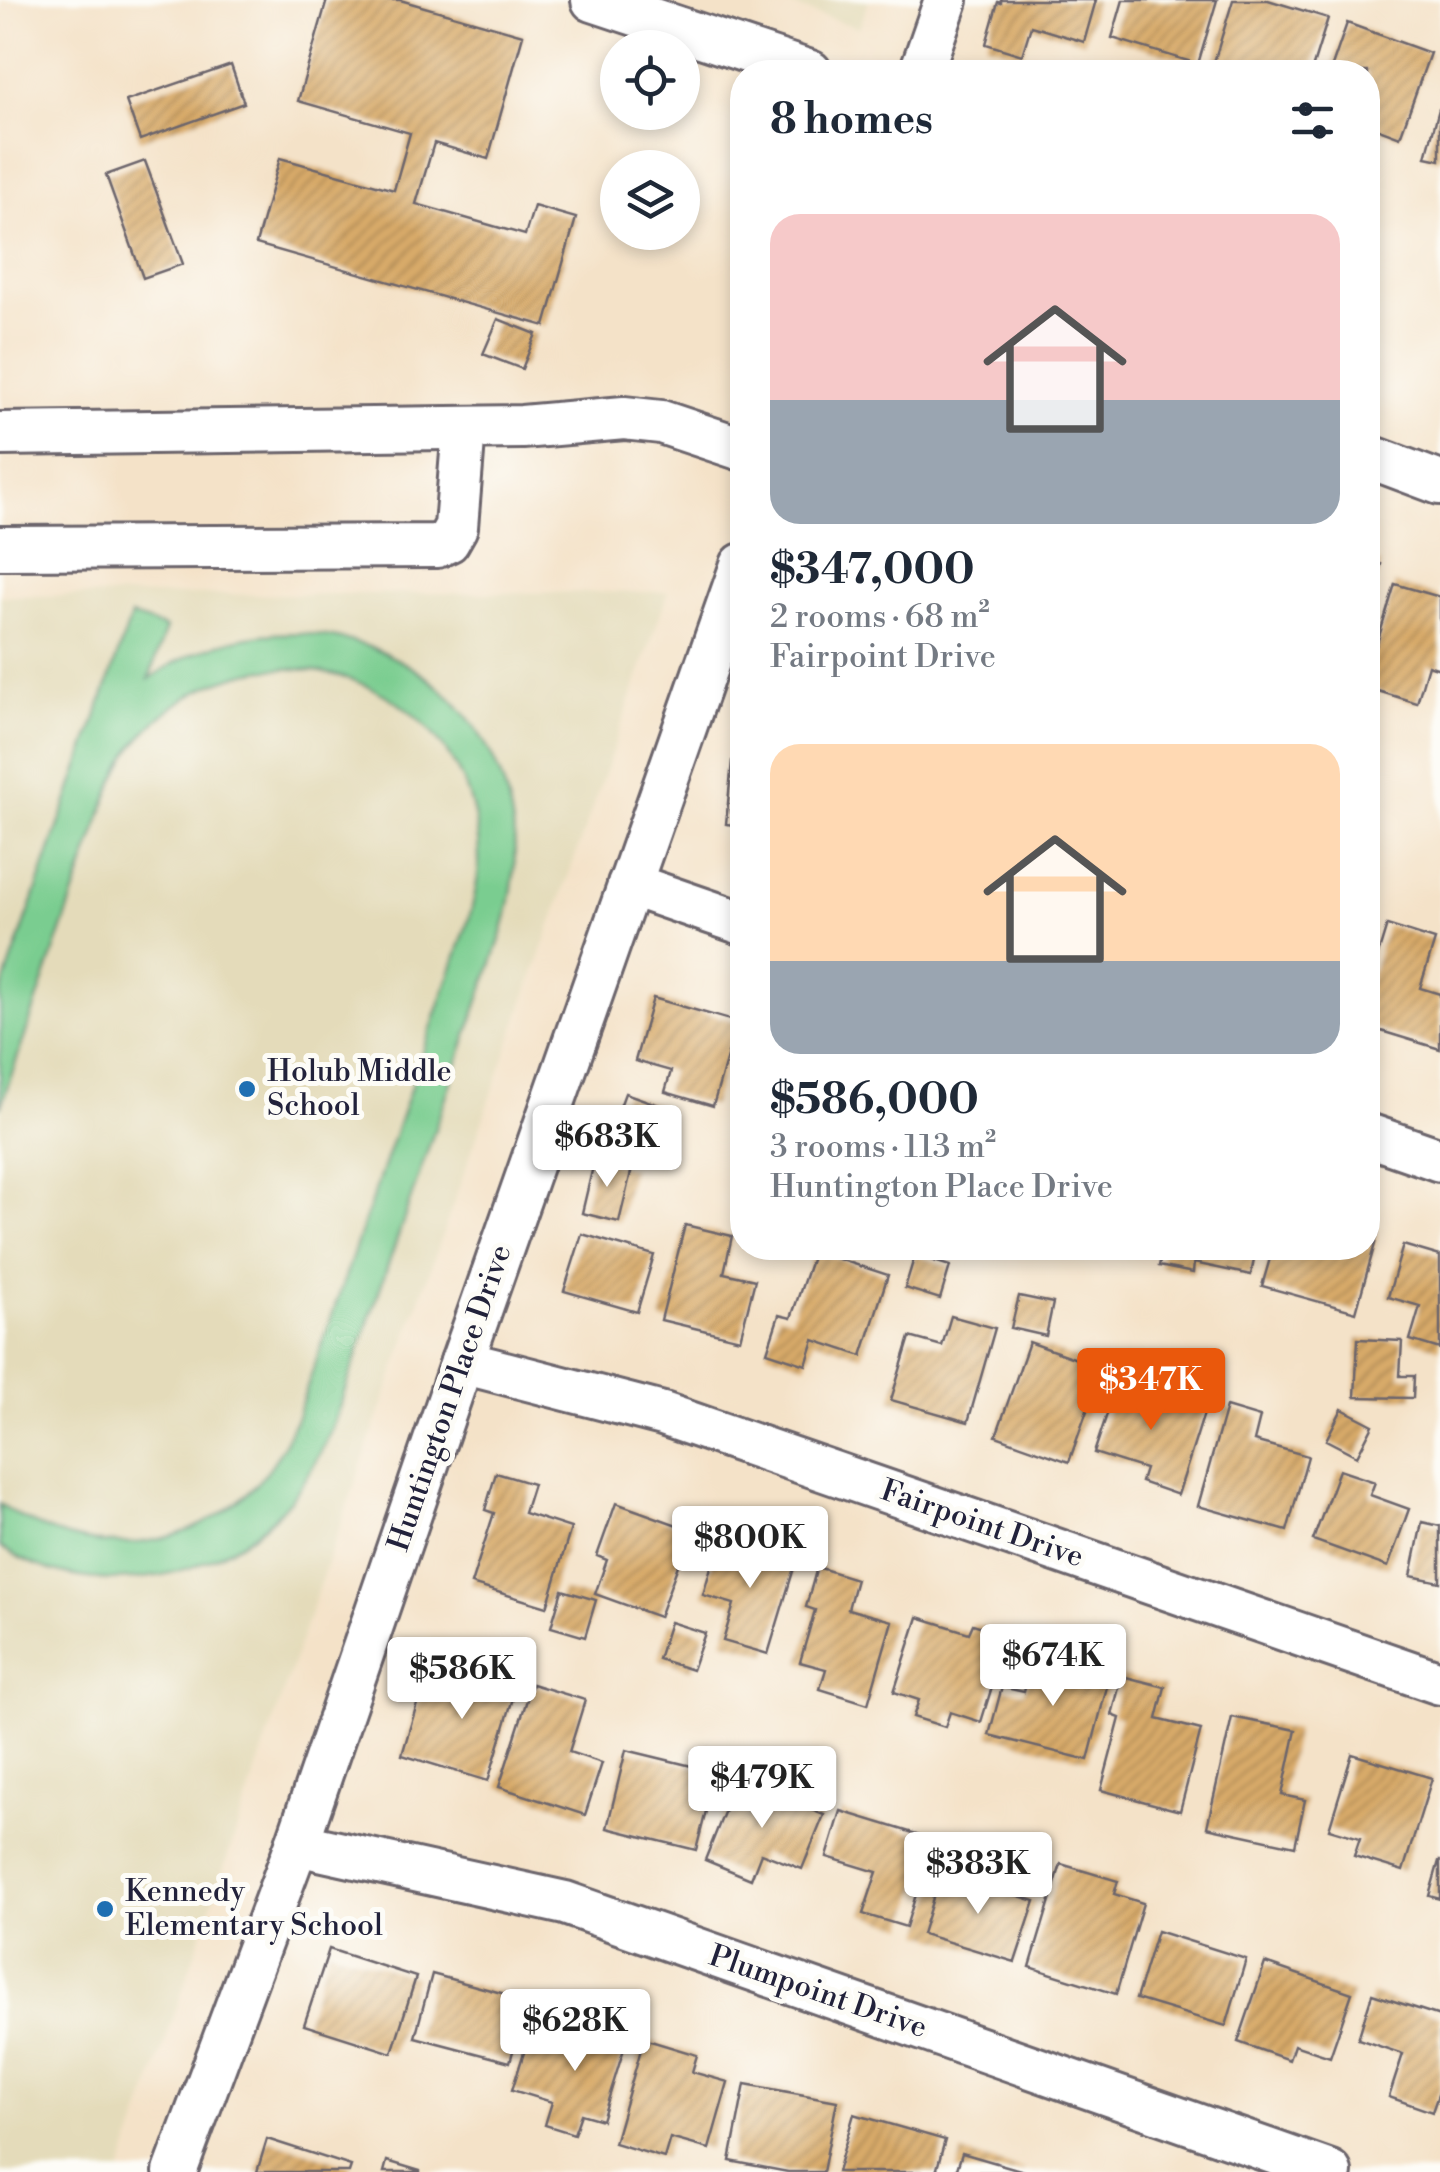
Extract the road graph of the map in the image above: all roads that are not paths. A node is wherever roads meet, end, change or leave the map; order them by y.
1 (593, 0) edge
2 (946, 0) edge
3 (774, 60) edge
4 (925, 60) edge
5 (464, 428) junction
6 (0, 434) edge
7 (730, 444) edge
8 (1380, 460) edge
9 (1440, 483) edge
10 (0, 548) edge
11 (730, 599) edge
12 (629, 884) junction
13 (730, 919) edge
14 (1380, 1139) edge
15 (1440, 1160) edge
16 (462, 1362) junction
17 (1440, 1683) edge
18 (297, 1844) junction
19 (175, 2172) edge
20 (1330, 2172) edge

1 - 3 street
2 - 4 street
5 - 6 street
5 - 7 street
5 - 10 street
8 - 9 street
11 - 12 street, Huntington Place Drive
12 - 13 street
12 - 16 street, Huntington Place Drive
14 - 15 street
16 - 17 street, Fairpoint Drive
16 - 18 street, Huntington Place Drive
18 - 19 street, Huntington Place Drive
18 - 20 street, Plumpoint Drive

